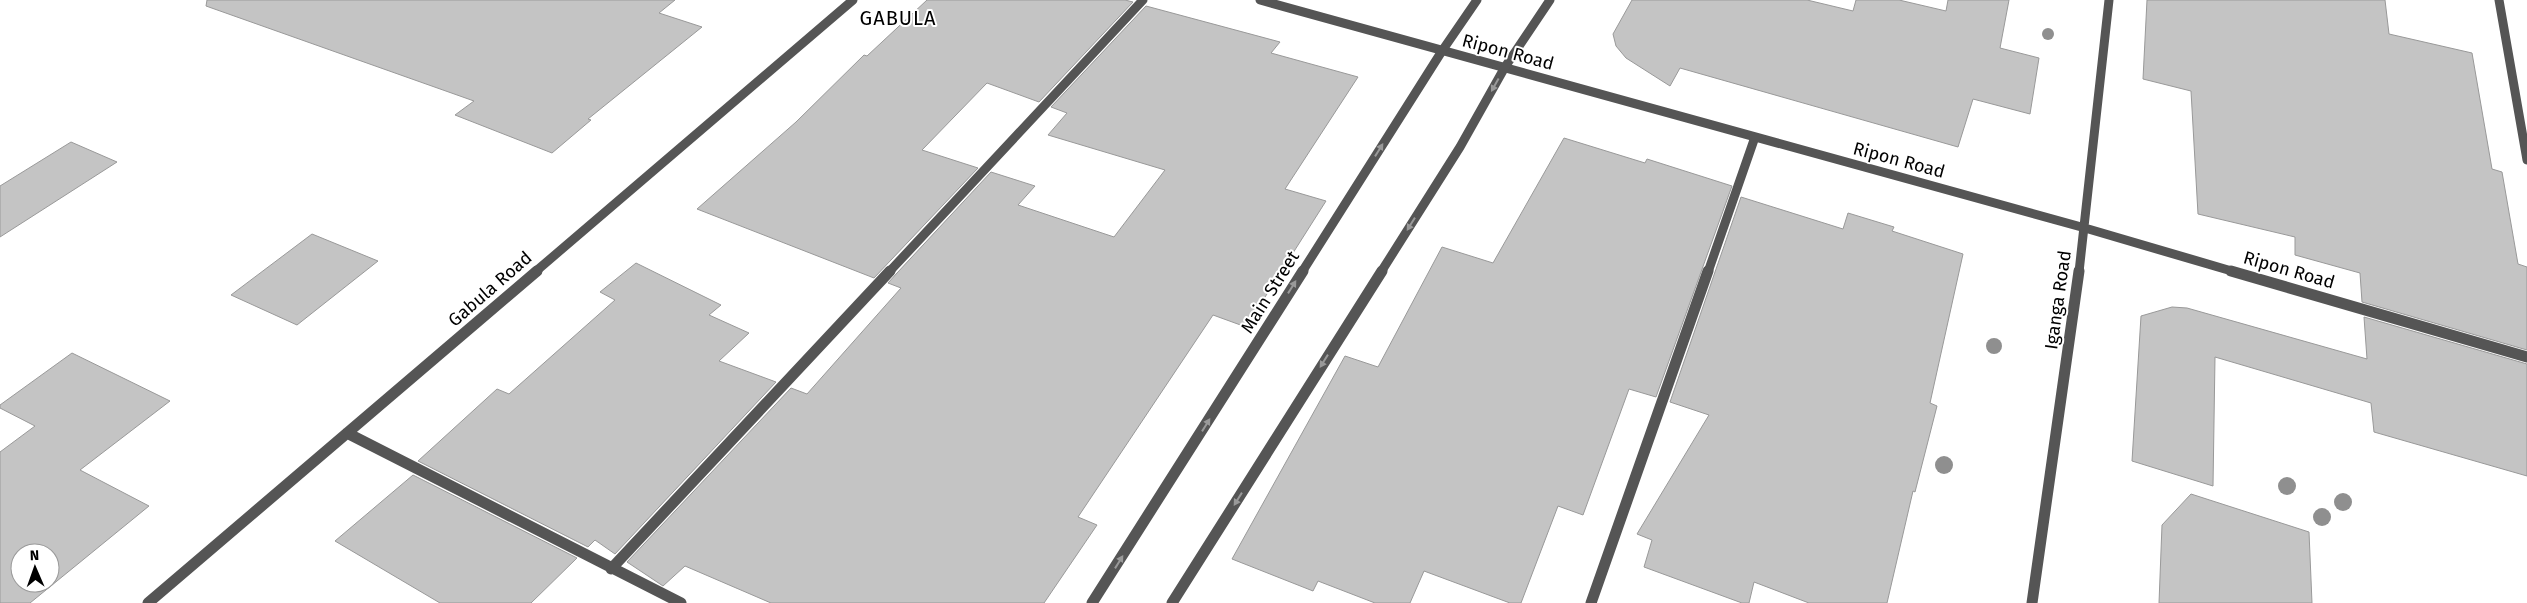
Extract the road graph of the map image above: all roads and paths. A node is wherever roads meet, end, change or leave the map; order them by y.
1 (853, 0) edge
2 (1143, 0) edge
3 (1260, 0) edge
4 (1477, 0) edge
5 (1550, 0) edge
6 (2109, 0) edge
7 (2499, 0) edge
8 (1442, 51) junction
9 (1504, 67) junction
10 (1755, 137) junction
11 (2527, 160) edge
12 (2085, 228) junction
13 (2527, 357) edge
14 (347, 433) junction
15 (611, 569) junction
16 (148, 603) edge
17 (681, 603) edge
18 (1092, 603) edge
19 (1172, 603) edge
20 (1591, 603) edge
21 (2032, 603) edge

1 - 14 street, Gabula Road
2 - 15 street
3 - 8 street, Ripon Road
4 - 8 street, Main Street
5 - 9 street
6 - 12 street, Iganga Road
7 - 11 street
8 - 9 street, Ripon Road
18 -> 8 street, Main Street
9 - 10 street, Ripon Road
9 -> 19 street
10 - 12 street, Ripon Road
10 - 20 street
12 - 13 street, Ripon Road
12 - 21 street, Iganga Road
14 - 15 street
14 - 16 street, Gabula Road
15 - 17 street

